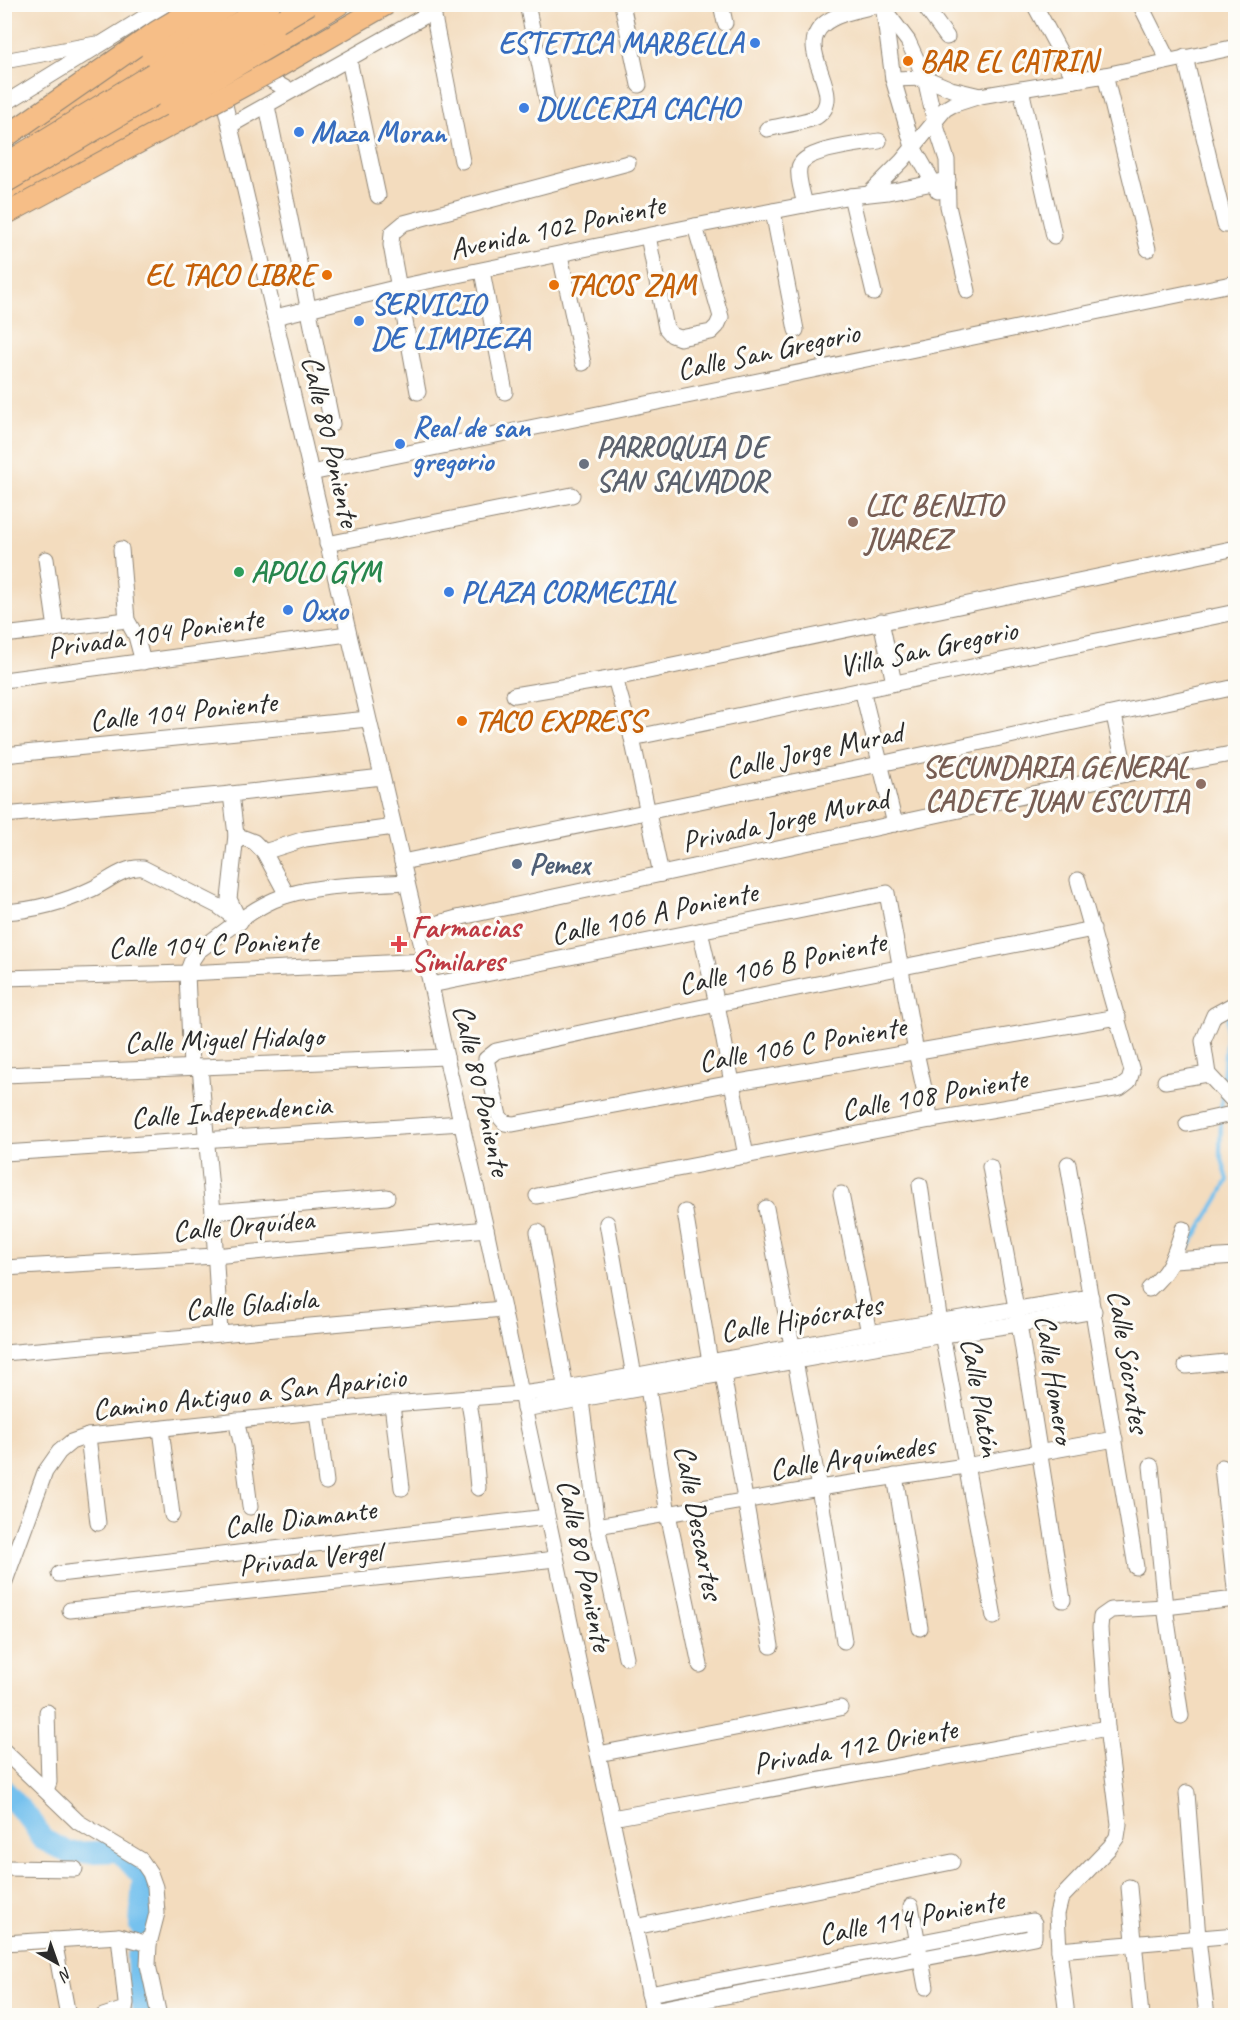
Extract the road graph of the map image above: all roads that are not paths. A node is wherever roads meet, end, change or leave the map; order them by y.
1 (166, 4) edge
2 (198, 4) edge
3 (203, 4) edge
4 (223, 4) edge
5 (229, 4) edge
6 (270, 4) edge
7 (309, 4) edge
8 (340, 4) edge
9 (387, 4) edge
10 (527, 4) edge
11 (622, 4) edge
12 (721, 4) edge
13 (923, 4) edge
14 (1034, 4) edge
15 (1140, 4) edge
16 (881, 6) edge
17 (440, 8) edge
18 (725, 23) dead end
19 (947, 37) dead end
20 (105, 42) junction
21 (1236, 47) edge
22 (1185, 57) junction
23 (349, 60) junction
24 (1168, 60) junction
25 (4, 61) edge
26 (1105, 75) junction
27 (925, 78) junction
28 (893, 79) junction
29 (1075, 80) junction
30 (639, 85) dead end
31 (1021, 89) junction
32 (290, 91) junction
33 (980, 96) junction
34 (4, 104) edge
35 (267, 106) junction
36 (549, 110) dead end
37 (934, 123) junction
38 (231, 125) junction
39 (767, 129) dead end
40 (4, 138) edge
41 (879, 141) dead end
42 (4, 146) edge
43 (913, 147) junction
44 (462, 161) dead end
45 (628, 163) dead end
46 (4, 165) edge
47 (941, 182) junction
48 (4, 183) edge
49 (870, 193) junction
50 (378, 196) dead end
51 (851, 196) junction
52 (4, 201) edge
53 (805, 205) junction
54 (773, 211) junction
55 (4, 215) edge
56 (1225, 225) dead end
57 (695, 226) junction
58 (648, 236) junction
59 (1054, 236) dead end
60 (1148, 249) dead end
61 (560, 255) junction
62 (482, 271) junction
63 (1236, 283) edge
64 (399, 287) junction
65 (968, 291) dead end
66 (874, 293) dead end
67 (310, 307) junction
68 (275, 316) junction
69 (796, 330) dead end
70 (583, 363) dead end
71 (418, 392) dead end
72 (505, 392) dead end
73 (332, 424) dead end
74 (311, 473) junction
75 (572, 495) dead end
76 (327, 544) junction
77 (1236, 548) edge
78 (121, 549) dead end
79 (46, 559) dead end
80 (1236, 612) edge
81 (127, 620) junction
82 (881, 621) junction
83 (56, 628) junction
84 (348, 633) junction
85 (4, 635) edge
86 (142, 662) junction
87 (615, 678) junction
88 (4, 680) edge
89 (894, 683) junction
90 (1236, 687) edge
91 (862, 689) junction
92 (514, 695) dead end
93 (1114, 715) junction
94 (368, 719) junction
95 (632, 738) junction
96 (1236, 753) edge
97 (4, 755) edge
98 (880, 764) junction
99 (1126, 774) junction
100 (382, 777) junction
101 (231, 794) junction
102 (648, 812) junction
103 (4, 815) edge
104 (895, 824) junction
105 (394, 827) junction
106 (236, 835) junction
107 (264, 852) junction
108 (402, 862) junction
109 (661, 874) junction
110 (1078, 880) dead end
111 (406, 882) junction
112 (287, 895) junction
113 (4, 912) edge
114 (240, 922) junction
115 (418, 929) junction
116 (1093, 929) junction
117 (700, 931) junction
118 (424, 962) junction
119 (900, 967) junction
120 (188, 973) junction
121 (4, 978) edge
122 (431, 985) junction
123 (1236, 1003) edge
124 (717, 1004) junction
125 (1118, 1017) junction
126 (916, 1052) junction
127 (446, 1057) junction
128 (195, 1067) junction
129 (1208, 1074) junction
130 (4, 1075) edge
131 (1166, 1081) dead end
132 (732, 1083) junction
133 (1236, 1104) edge
134 (1236, 1113) edge
135 (499, 1116) joint
136 (931, 1120) junction
137 (462, 1123) junction
138 (1187, 1124) dead end
139 (206, 1139) junction
140 (4, 1154) edge
141 (746, 1156) junction
142 (1068, 1164) dead end
143 (990, 1167) dead end
144 (920, 1185) dead end
145 (841, 1194) dead end
146 (537, 1196) dead end
147 (387, 1197) dead end
148 (766, 1208) dead end
149 (213, 1212) junction
150 (685, 1212) dead end
151 (608, 1223) dead end
152 (486, 1229) junction
153 (1183, 1229) dead end
154 (538, 1232) dead end
155 (215, 1256) junction
156 (1236, 1256) edge
157 (1173, 1260) junction
158 (4, 1268) edge
159 (1149, 1289) dead end
160 (1092, 1304) junction
161 (1016, 1308) junction
162 (503, 1309) junction
163 (1019, 1324) junction
164 (941, 1329) junction
165 (869, 1333) junction
166 (220, 1334) junction
167 (4, 1353) edge
168 (794, 1354) junction
169 (1236, 1361) edge
170 (710, 1362) junction
171 (1186, 1366) dead end
172 (694, 1372) junction
173 (723, 1374) junction
174 (633, 1376) junction
175 (648, 1388) junction
176 (468, 1397) junction
177 (572, 1397) junction
178 (523, 1401) junction
179 (392, 1404) junction
180 (317, 1412) junction
181 (236, 1420) junction
182 (161, 1429) junction
183 (88, 1436) junction
184 (1114, 1438) junction
185 (1040, 1452) junction
186 (965, 1466) junction
187 (1151, 1466) dead end
188 (1222, 1467) dead end
189 (895, 1476) junction
190 (326, 1482) dead end
191 (402, 1488) dead end
192 (478, 1488) dead end
193 (819, 1488) junction
194 (745, 1501) junction
195 (250, 1507) dead end
196 (668, 1514) junction
197 (172, 1515) dead end
198 (547, 1517) junction
199 (98, 1523) dead end
200 (597, 1526) junction
201 (556, 1559) junction
202 (1136, 1567) dead end
203 (59, 1574) dead end
204 (4, 1584) edge
205 (1236, 1598) edge
206 (1063, 1600) dead end
207 (1165, 1607) junction
208 (70, 1610) dead end
209 (994, 1617) dead end
210 (920, 1628) dead end
211 (844, 1641) dead end
212 (771, 1646) dead end
213 (626, 1657) dead end
214 (700, 1665) dead end
215 (840, 1708) dead end
216 (47, 1712) dead end
217 (1181, 1716) dead end
218 (1107, 1728) junction
219 (4, 1751) edge
220 (598, 1754) junction
221 (46, 1790) junction
222 (1187, 1793) dead end
223 (612, 1818) junction
224 (952, 1862) dead end
225 (4, 1868) edge
226 (75, 1869) dead end
227 (1129, 1887) dead end
228 (911, 1906) dead end
229 (635, 1927) junction
230 (1236, 1935) edge
231 (118, 1936) junction
232 (1198, 1938) junction
233 (54, 1940) junction
234 (4, 1943) edge
235 (918, 1943) junction
236 (1135, 1943) junction
237 (148, 1944) junction
238 (1059, 1950) junction
239 (850, 1956) junction
240 (921, 1959) junction
241 (768, 1971) junction
242 (855, 1972) junction
243 (771, 1988) junction
244 (926, 1988) dead end
245 (650, 1994) junction
246 (653, 2013) edge
247 (68, 2016) edge
248 (103, 2016) edge
249 (159, 2016) edge
250 (1067, 2016) edge
251 (1141, 2016) edge
252 (1207, 2016) edge

1 - 20 street
2 - 38 street, Calle 80 Poniente
3 - 40 highway, bridge
4 - 32 street
5 - 42 highway, bridge
6 - 46 highway, bridge
7 - 48 highway, bridge
8 - 52 highway, bridge
9 - 55 highway, bridge
10 - 36 street
11 - 30 street
12 - 18 street
13 - 19 street
14 - 29 street
15 - 24 street
16 - 27 street
16 - 28 street
16 - 39 street
17 - 23 street
17 - 44 street
20 - 25 street
20 - 34 street
21 - 22 street
22 - 24 street
22 - 56 street
23 - 32 street
23 - 50 street
24 - 26 street
26 - 29 street
26 - 60 street
27 - 28 street
27 - 33 street
27 - 37 street
28 - 43 street
29 - 31 street
31 - 33 street
31 - 59 street
32 - 35 street
33 - 37 street
35 - 38 street
35 - 67 street
37 - 43 street
37 - 47 street
38 - 68 street, Calle 80 Poniente
41 - 53 street
43 - 47 street
43 - 49 street
45 - 64 street
47 - 49 street, Avenida 102 Poniente
47 - 65 street
49 - 51 street, Avenida 102 Poniente
51 - 53 street, Avenida 102 Poniente
51 - 66 street
53 - 54 street, Avenida 102 Poniente
54 - 57 street, Avenida 102 Poniente
54 - 69 street
57 - 58 street, Avenida 102 Poniente
57 - 58 street
58 - 61 street, Avenida 102 Poniente
61 - 62 street, Avenida 102 Poniente
61 - 70 street
62 - 64 street, Avenida 102 Poniente
62 - 72 street
63 - 74 street, Calle San Gregorio
64 - 67 street, Avenida 102 Poniente
64 - 71 street
67 - 68 street, Avenida 102 Poniente
67 - 73 street
68 - 74 street, Calle 80 Poniente
74 - 76 street, Calle 80 Poniente
75 - 76 street
76 - 84 street, Calle 80 Poniente
77 - 82 street
78 - 81 street
79 - 83 street
80 - 89 street, Villa San Gregorio
81 - 83 street
81 - 86 street
82 - 87 street
82 - 89 street
83 - 85 street
84 - 86 street, Privada 104 Poniente
84 - 94 street, Calle 80 Poniente
86 - 88 street, Privada 104 Poniente
87 - 92 street
87 - 95 street
89 - 91 street, Villa San Gregorio
90 - 93 street, Calle Jorge Murad
91 - 95 street, Villa San Gregorio
91 - 98 street
93 - 98 street, Calle Jorge Murad
93 - 99 street
94 - 97 street, Calle 104 Poniente
94 - 100 street, Calle 80 Poniente
95 - 102 street
96 - 99 street, Privada Jorge Murad
98 - 102 street, Calle Jorge Murad
98 - 104 street
99 - 104 street, Privada Jorge Murad
100 - 101 street
100 - 105 street, Calle 80 Poniente
101 - 103 street
101 - 106 street
102 - 108 street, Calle Jorge Murad
102 - 109 street
104 - 109 street, Privada Jorge Murad
105 - 107 street
105 - 108 street, Calle 80 Poniente
106 - 107 street
106 - 114 street
107 - 112 street
108 - 111 street, Calle 80 Poniente
109 - 115 street, Privada Jorge Murad
110 - 116 street
111 - 112 street
111 - 115 street, Calle 80 Poniente
112 - 114 street
113 - 114 street
114 - 120 street
115 - 118 street, Calle 80 Poniente
116 - 119 street, Calle 106 B Poniente
116 - 125 street
117 - 119 street, Calle 106 A Poniente
117 - 122 street, Calle 106 A Poniente
117 - 124 street
118 - 120 street, Calle 104 C Poniente
118 - 122 street, Calle 80 Poniente
119 - 124 street, Calle 106 B Poniente
119 - 126 street
120 - 121 street, Calle 104 C Poniente
120 - 128 street
122 - 127 street, Calle 80 Poniente
123 - 129 street
124 - 132 street
124 - 135 street, Calle 106 B Poniente
125 - 126 street, Calle 106 C Poniente
125 - 136 street, Calle 108 Poniente
126 - 132 street, Calle 106 C Poniente
126 - 136 street
127 - 128 street, Calle Miguel Hidalgo
127 - 137 street, Calle 80 Poniente
128 - 130 street, Calle Miguel Hidalgo
128 - 139 street
129 - 131 street
129 - 133 street
132 - 135 street, Calle 106 C Poniente
132 - 141 street
134 - 138 street
136 - 141 street, Calle 108 Poniente
137 - 139 street, Calle Independencia
137 - 152 street, Calle 80 Poniente
139 - 140 street, Calle Independencia
139 - 149 street
141 - 146 street, Calle 108 Poniente
142 - 160 street, Calle Sócrates
143 - 161 street, Calle Homero
144 - 164 street, Calle Platón
145 - 165 street
147 - 149 street
148 - 168 street
149 - 155 street
150 - 170 street
151 - 174 street
152 - 155 street, Calle Orquídea
152 - 162 street, Calle 80 Poniente
153 - 157 street
154 - 177 street
155 - 158 street, Calle Orquídea
155 - 166 street
156 - 157 street
157 - 159 street
160 - 161 street, Calle Hipócrates
160 - 163 street, Calle Hipócrates
160 - 184 street, Calle Sócrates
161 - 163 street, Calle Homero
161 - 164 street, Calle Hipócrates
162 - 166 street, Calle Gladiola
162 - 178 street, Calle 80 Poniente
163 - 164 street, Calle Hipócrates
163 - 185 street, Calle Homero
164 - 165 street, Calle Hipócrates
164 - 168 street, Calle Hipócrates
164 - 186 street, Calle Platón
165 - 168 street, Calle Hipócrates
166 - 167 street, Calle Gladiola
168 - 170 street, Calle Hipócrates
168 - 173 street, Calle Hipócrates
168 - 193 street
169 - 171 street
170 - 172 street, Calle Hipócrates
172 - 173 street, Calle Hipócrates
172 - 174 street, Calle Hipócrates
172 - 175 street, Calle Hipócrates
173 - 194 street
174 - 177 street, Calle Hipócrates
175 - 177 street, Calle Hipócrates
175 - 196 street, Calle Descartes
176 - 178 street, Camino Antiguo a San Aparicio
176 - 179 street, Camino Antiguo a San Aparicio
176 - 192 street
177 - 178 street, Calle Hipócrates
177 - 200 street
178 - 198 street, Calle 80 Poniente
179 - 180 street, Camino Antiguo a San Aparicio
179 - 191 street
180 - 181 street, Camino Antiguo a San Aparicio
180 - 190 street
181 - 182 street, Camino Antiguo a San Aparicio
181 - 195 street
182 - 183 street, Camino Antiguo a San Aparicio
182 - 197 street
183 - 199 street
183 - 204 street, Camino Antiguo a San Aparicio
184 - 185 street, Calle Arquímedes
184 - 202 street, Calle Sócrates
185 - 186 street, Calle Arquímedes
185 - 206 street, Calle Homero
186 - 189 street, Calle Arquímedes
186 - 209 street, Calle Platón
187 - 207 street
188 - 205 street
189 - 193 street, Calle Arquímedes
189 - 210 street
193 - 194 street, Calle Arquímedes
193 - 211 street
194 - 196 street, Calle Arquímedes
194 - 212 street
196 - 200 street, Calle Arquímedes
196 - 214 street, Calle Descartes
198 - 201 street, Calle 80 Poniente
198 - 203 street, Calle Diamante
200 - 213 street
201 - 208 street, Privada Vergel
201 - 220 street, Calle 80 Poniente
205 - 207 street
207 - 217 street
207 - 218 street
215 - 220 street
216 - 221 street
218 - 223 street, Privada 112 Oriente
218 - 238 street
219 - 221 street
220 - 223 street, Calle 80 Poniente
221 - 237 street
222 - 232 street
223 - 229 street, Calle 80 Poniente
224 - 229 street
225 - 226 street
227 - 236 street
228 - 235 street
229 - 245 street, Calle 80 Poniente
230 - 232 street
231 - 233 street
231 - 237 street
231 - 248 street
232 - 236 street
232 - 252 street
233 - 234 street
233 - 247 street
235 - 239 street, Calle 114 Poniente
235 - 240 street
235 - 240 street, Calle 114 Poniente
236 - 238 street
236 - 251 street
237 - 249 street
238 - 250 street
239 - 241 street, Calle 114 Poniente
239 - 242 street
240 - 242 street, Calle 114 Poniente
240 - 244 street
241 - 243 street
241 - 245 street, Calle 114 Poniente
242 - 243 street, Calle 114 Poniente
243 - 246 street, Calle 114 Poniente
245 - 246 street, Calle 80 Poniente

